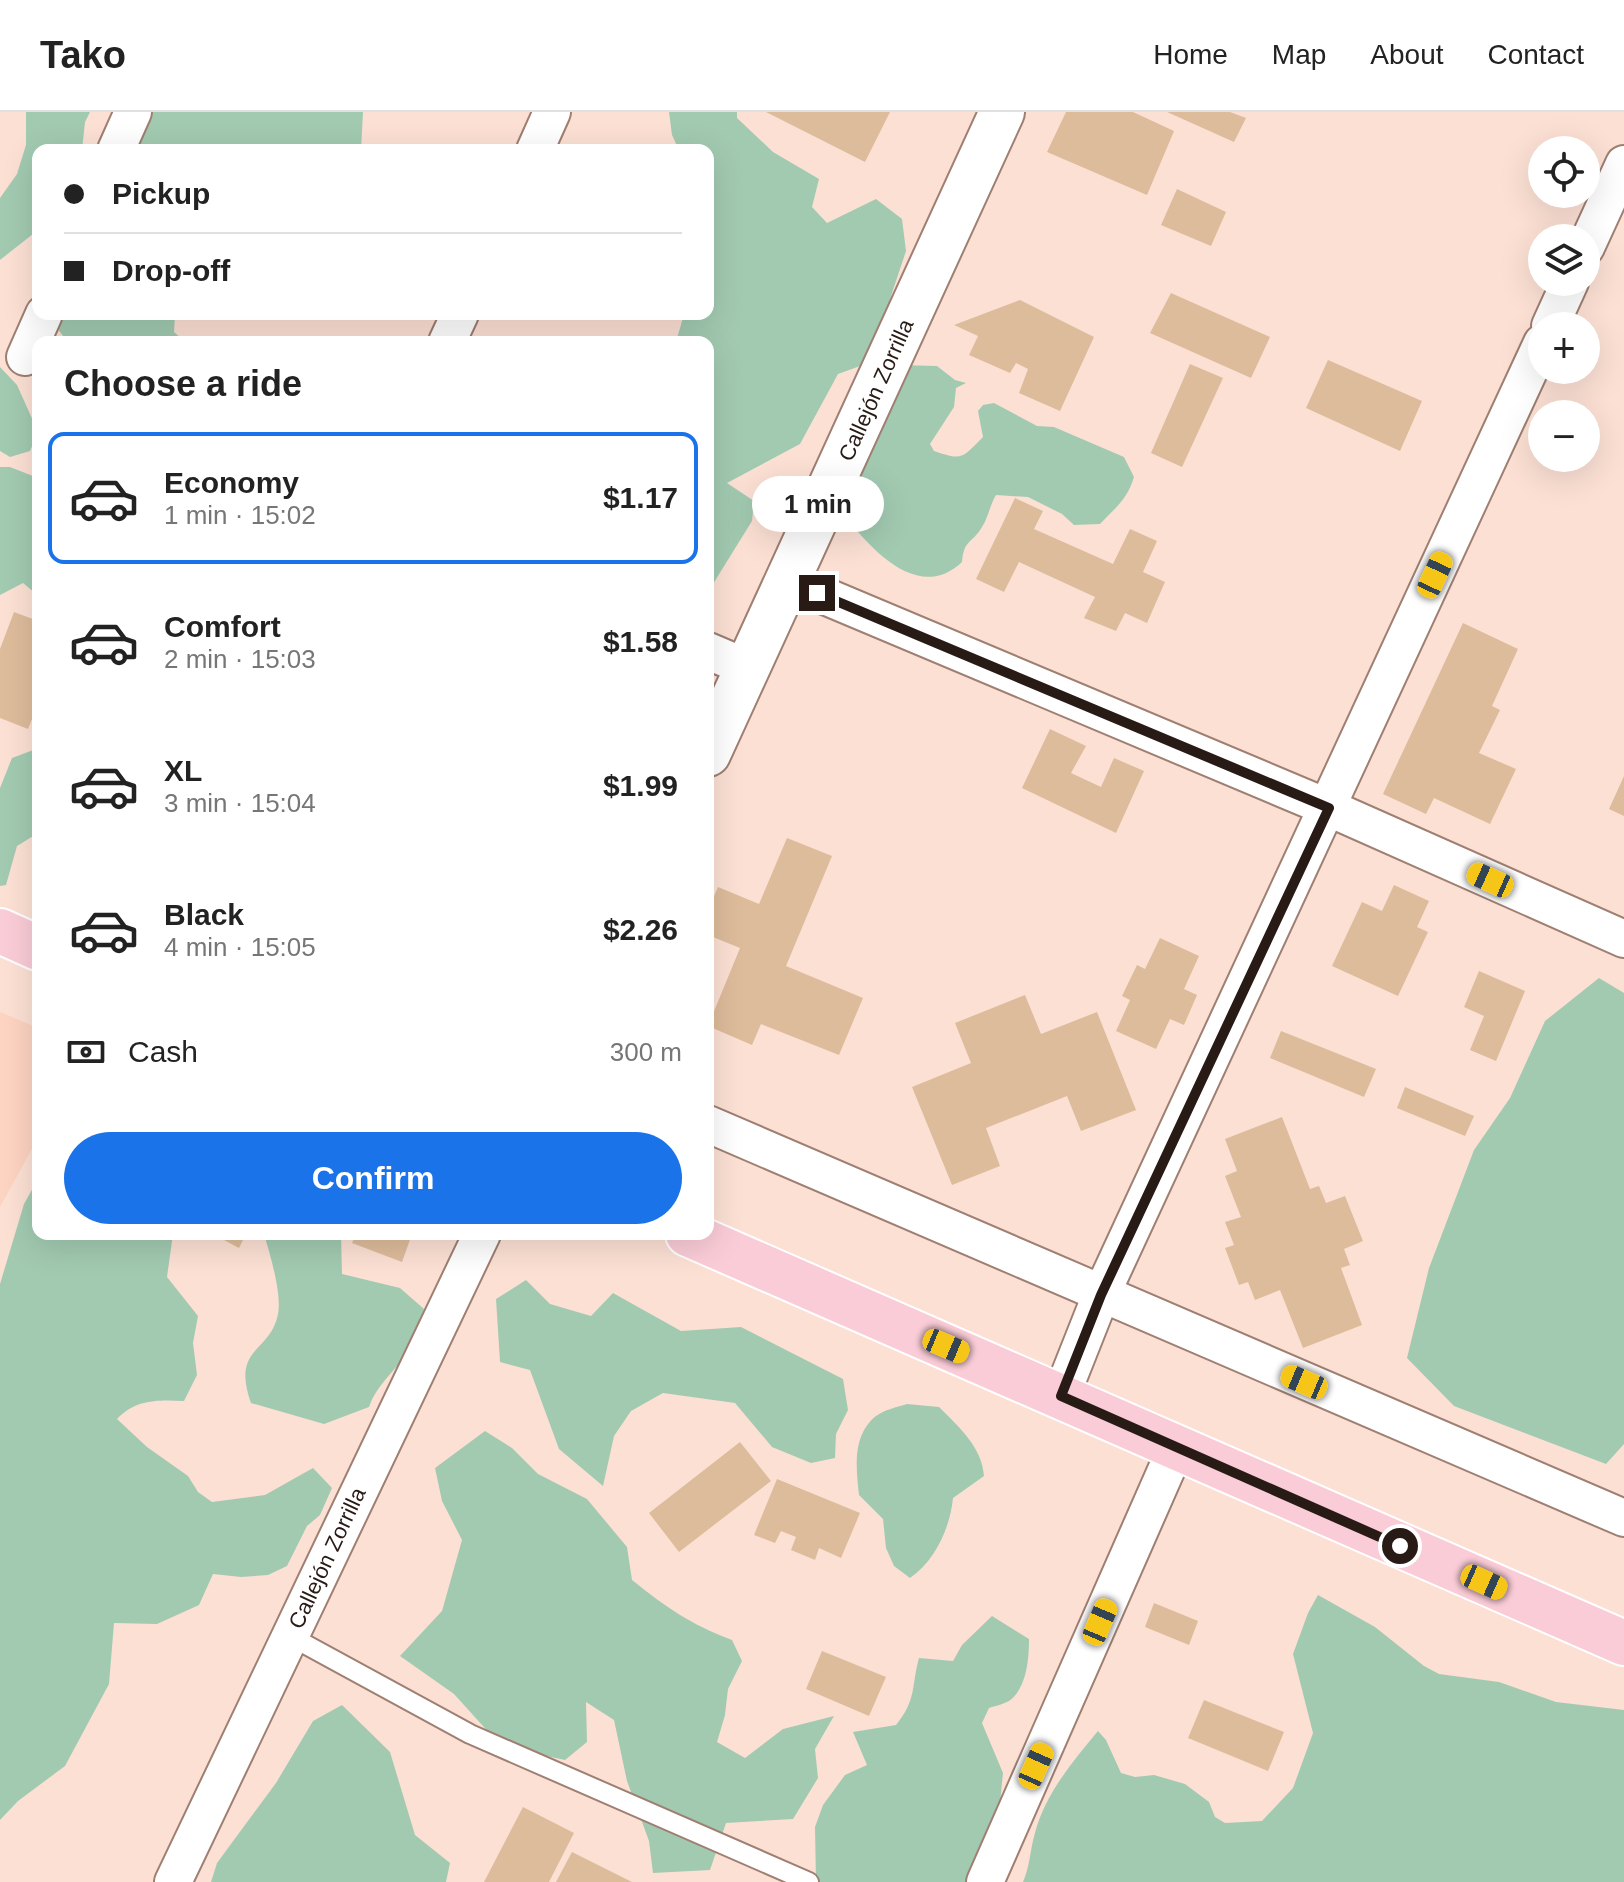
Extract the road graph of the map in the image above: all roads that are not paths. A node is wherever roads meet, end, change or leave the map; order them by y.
1 (133, 112) edge
2 (552, 112) edge
3 (1002, 112) edge
4 (119, 144) edge
5 (538, 144) edge
6 (1624, 164) edge
7 (1597, 224) edge
8 (41, 320) edge
9 (21, 355) edge
10 (1528, 374) edge
11 (789, 581) junction
12 (714, 654) edge
13 (748, 668) junction
14 (714, 741) edge
15 (1329, 808) junction
16 (0, 931) edge
17 (1624, 939) edge
18 (32, 945) edge
19 (714, 1127) edge
20 (479, 1240) edge
21 (702, 1240) edge
22 (1101, 1295) junction
23 (1061, 1396) junction
24 (1176, 1448) junction
25 (1624, 1518) edge
26 (290, 1636) junction
27 (1624, 1643) edge
28 (173, 1882) edge
29 (809, 1882) edge
30 (985, 1882) edge

1 - 4 street
2 - 5 street
3 - 11 street, Callejón Zorrilla
6 - 7 street
8 - 9 street
10 - 15 street
11 - 13 street, Callejón Zorrilla
11 - 15 street
12 - 13 street
13 - 14 street, Callejón Zorrilla
15 - 17 street
15 - 22 street
16 - 18 main road
19 - 22 street
20 - 26 street, Callejón Zorrilla
21 - 23 main road
22 - 23 street
22 - 25 street
23 - 24 main road
24 - 27 main road
24 - 30 street
26 - 28 street, Callejón Zorrilla
26 - 29 lane

